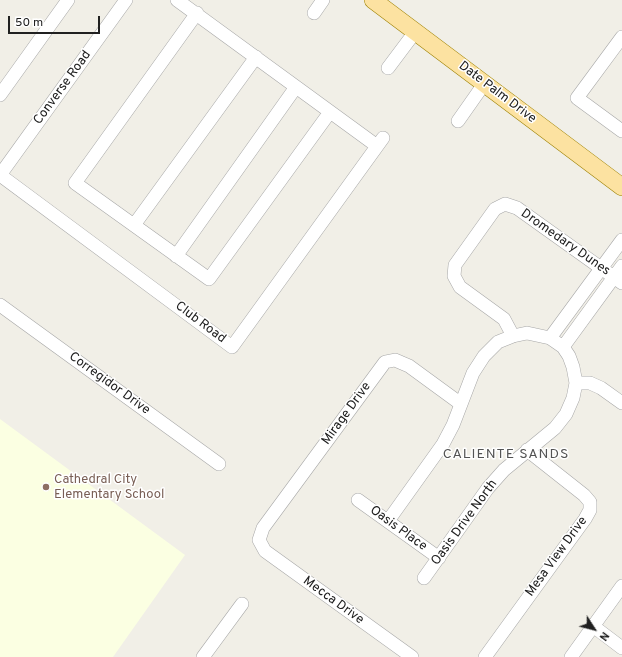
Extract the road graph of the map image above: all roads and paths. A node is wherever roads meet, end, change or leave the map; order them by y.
1 (68, 0) edge
2 (126, 0) edge
3 (177, 0) edge
4 (323, 0) edge
5 (372, 0) edge
6 (197, 13) junction
7 (314, 13) dead end
8 (415, 32) junction
9 (620, 43) edge
10 (256, 57) junction
11 (388, 68) dead end
12 (484, 84) junction
13 (296, 87) junction
14 (0, 95) edge
15 (330, 112) junction
16 (458, 121) dead end
17 (622, 131) edge
18 (0, 175) edge
19 (622, 187) edge
20 (134, 225) junction
21 (622, 240) edge
22 (176, 256) junction
23 (622, 266) edge
24 (602, 268) junction
25 (618, 280) edge
26 (0, 305) edge
27 (513, 336) junction
28 (550, 338) junction
29 (562, 346) junction
30 (576, 383) junction
31 (622, 402) edge
32 (461, 404) junction
33 (527, 450) junction
34 (219, 464) dead end
35 (358, 500) dead end
36 (388, 521) junction
37 (259, 540) joint
38 (439, 558) junction
39 (424, 578) dead end
40 (622, 586) edge
41 (242, 604) dead end
42 (593, 626) junction
43 (622, 648) edge
44 (203, 657) edge
45 (412, 657) edge
46 (485, 657) edge
47 (571, 657) edge

1 - 14 street
2 - 18 street, Converse Road
3 - 6 street
4 - 7 street
5 - 8 main road, Date Palm Drive
6 - 10 street
6 - 20 street
8 - 11 street
8 - 12 main road, Date Palm Drive
9 - 17 street
10 - 13 street
10 - 20 street
12 - 16 street
12 - 19 main road, Date Palm Drive
13 - 15 street
13 - 22 street
15 - 18 street, Club Road
15 - 22 street
20 - 22 street
21 - 24 street
23 - 25 street
24 - 25 street, Dromedary Dunes
24 - 27 street, Dromedary Dunes
24 - 28 street
25 - 29 street
26 - 34 street, Corregidor Drive
27 - 28 street
27 - 32 street
28 - 29 street, Oasis Drive North
29 - 30 street, Oasis Drive North
30 - 31 street
30 - 33 street, Oasis Drive North
32 - 36 street
32 - 37 street, Mirage Drive
33 - 38 street, Oasis Drive North
33 - 46 street, Mesa View Drive
35 - 36 street, Oasis Place
36 - 38 street, Oasis Place
37 - 45 street, Mecca Drive
38 - 39 street, Oasis Drive North
40 - 42 street
41 - 44 street
42 - 43 street
42 - 47 street

